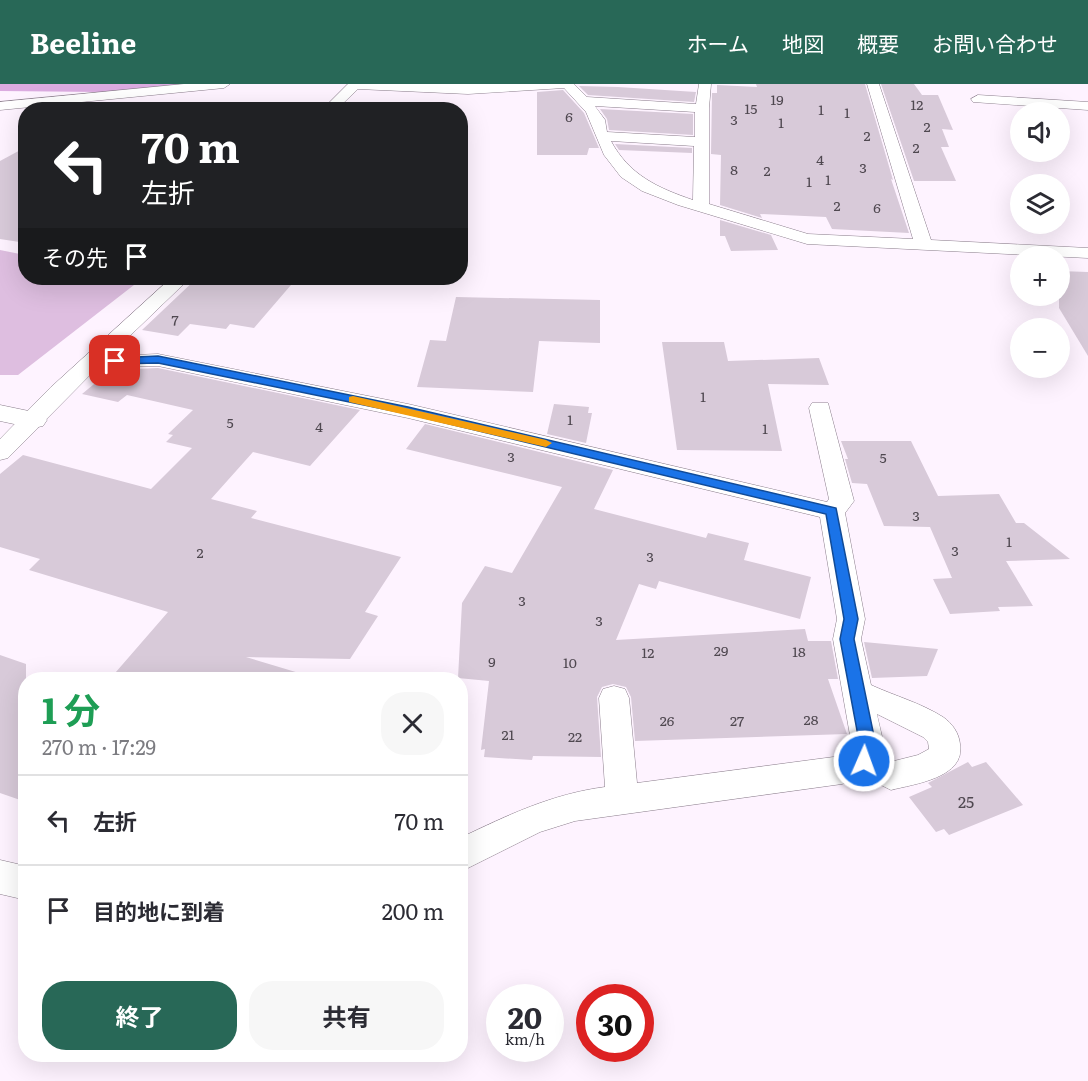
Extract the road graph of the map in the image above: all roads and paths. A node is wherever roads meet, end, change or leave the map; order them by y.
1 (224, 84) edge
2 (355, 84) edge
3 (567, 84) edge
4 (705, 84) edge
5 (873, 84) edge
6 (978, 99) dead end
7 (585, 101) junction
8 (41, 102) edge
9 (336, 102) edge
10 (18, 104) edge
11 (0, 106) edge
12 (1088, 106) edge
13 (702, 108) junction
14 (603, 136) junction
15 (702, 142) junction
16 (701, 206) junction
17 (924, 245) junction
18 (1088, 253) edge
19 (174, 285) edge
20 (89, 367) junction
21 (820, 408) dead end
22 (0, 413) edge
23 (33, 420) junction
24 (0, 453) edge
25 (832, 511) junction
26 (858, 693) junction
27 (614, 698) dead end
28 (864, 761) junction
29 (622, 799) junction
30 (468, 852) edge
31 (0, 877) edge
32 (18, 881) edge

1 - 8 street
2 - 3 street
2 - 9 street
3 - 7 street
4 - 13 street
5 - 17 street
6 - 12 street
7 - 13 street
7 - 14 street
10 - 11 street
13 - 15 street
14 - 15 street
14 - 16 street
15 - 16 street
16 - 17 street
17 - 18 street
19 - 20 street
20 - 23 street
20 - 25 street
21 - 25 street
22 - 23 street
23 - 24 street
25 - 26 street
26 - 28 street
26 - 28 street
27 - 29 street
28 - 29 street
29 - 30 street
31 - 32 street

